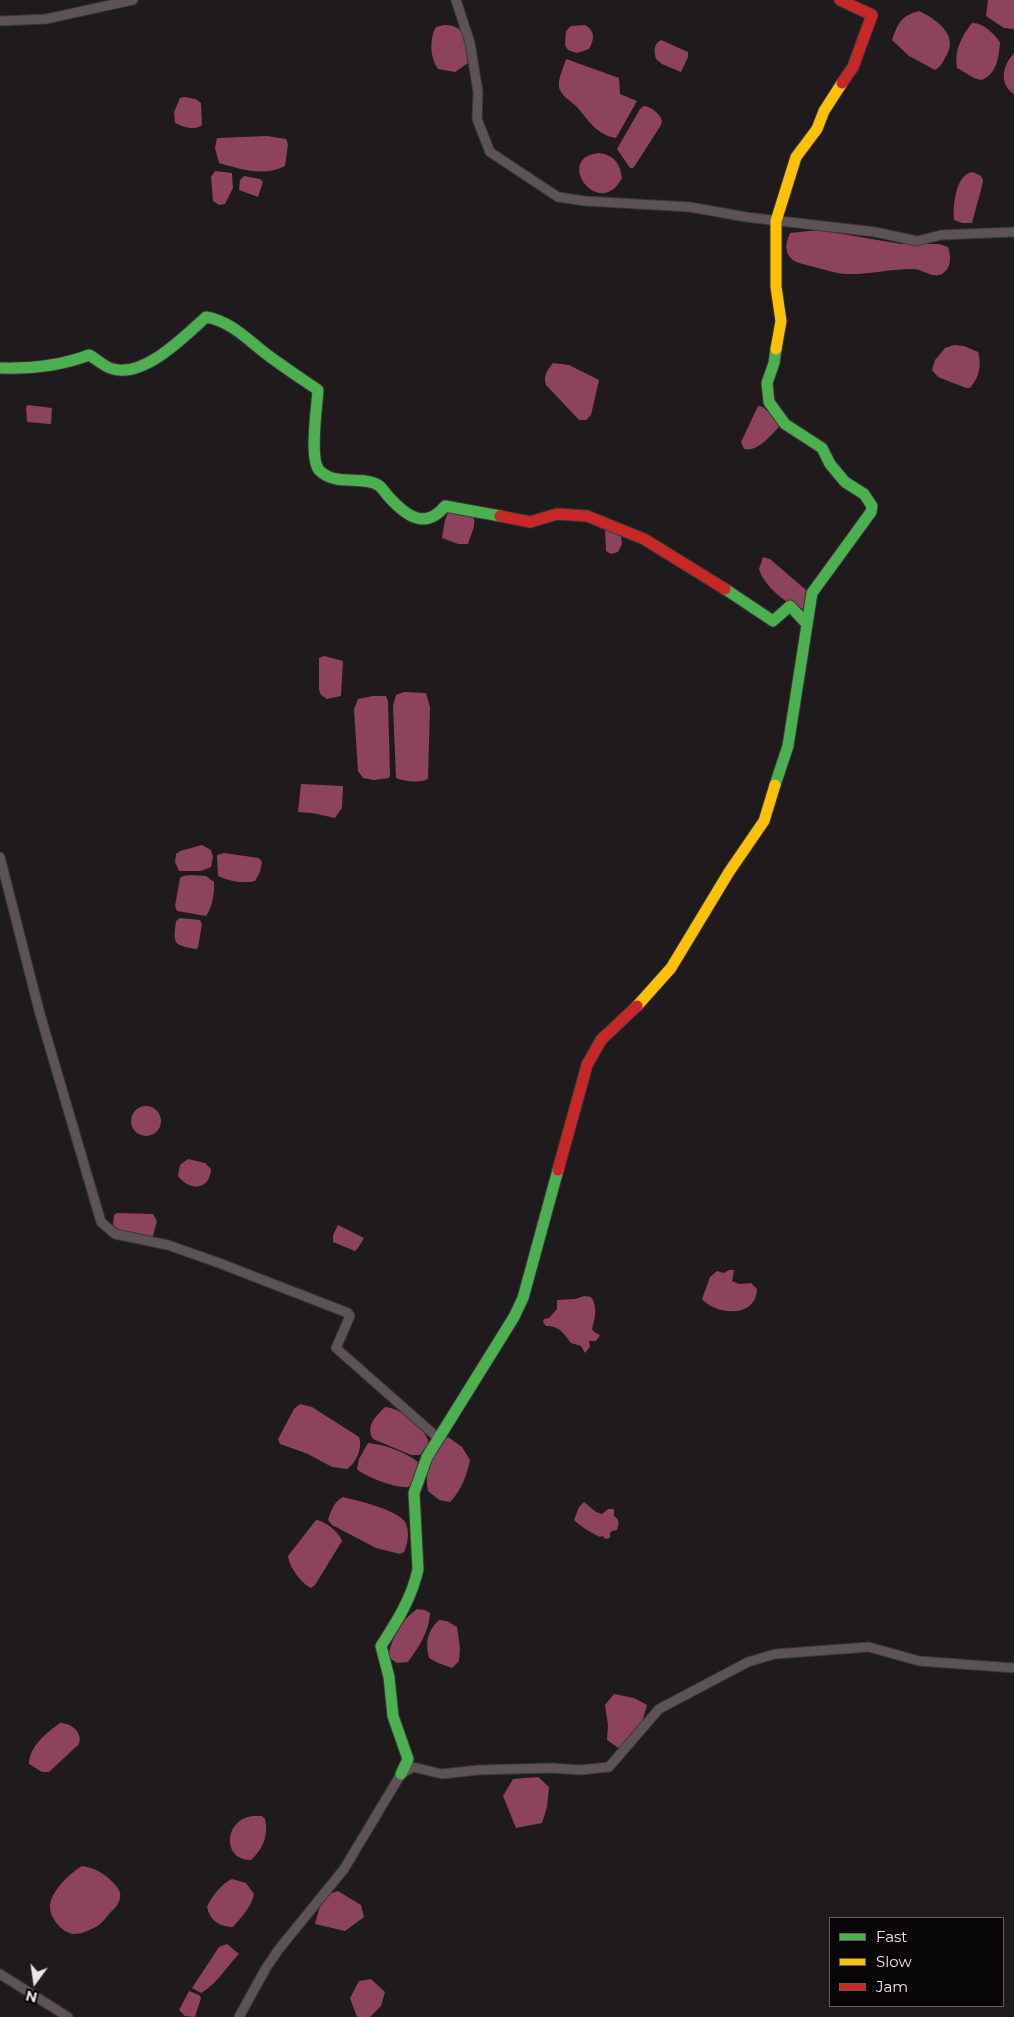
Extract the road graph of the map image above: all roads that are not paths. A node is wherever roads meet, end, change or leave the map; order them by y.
1 (134, 0) edge
2 (456, 0) edge
3 (840, 0) edge
4 (0, 21) edge
5 (776, 221) junction
6 (1014, 232) edge
7 (0, 368) edge
8 (807, 624) junction
9 (0, 857) edge
10 (438, 1438) junction
11 (1014, 1668) edge
12 (401, 1774) junction
13 (0, 1974) edge
14 (68, 2017) edge
15 (239, 2017) edge

1 - 4 street
2 - 5 street
3 - 5 street
5 - 6 street
5 - 8 street
7 - 8 street
8 - 10 street
9 - 10 street
10 - 12 street
11 - 12 street
12 - 15 street
13 - 14 street

